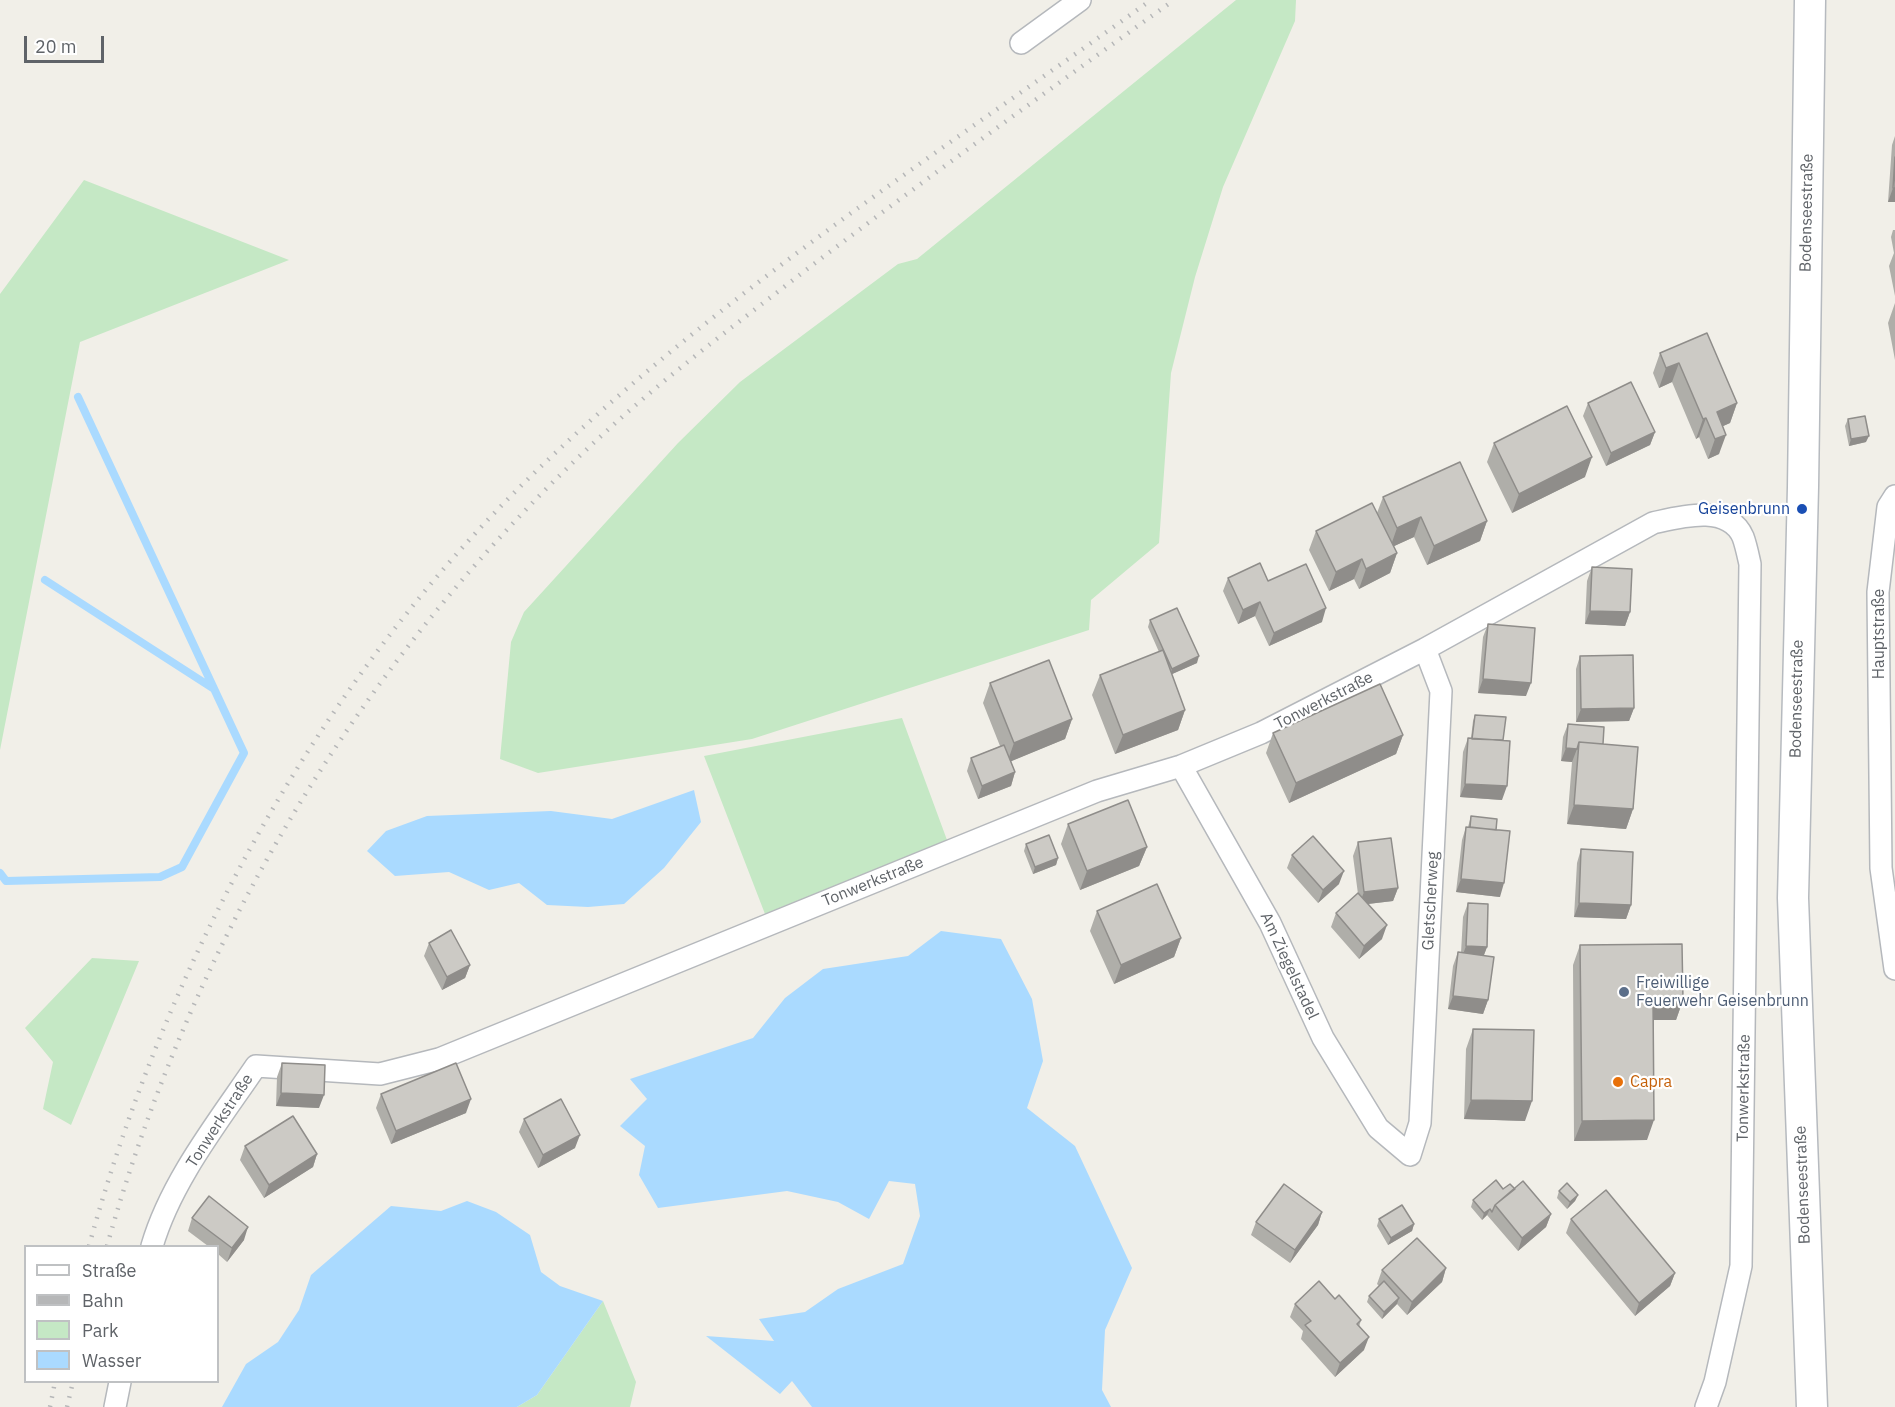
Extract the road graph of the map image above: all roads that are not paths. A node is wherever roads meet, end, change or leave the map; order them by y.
1 (1080, 0) edge
2 (1810, 0) edge
3 (1021, 43) dead end
4 (1895, 496) edge
5 (1425, 649) junction
6 (1887, 738) edge
7 (1181, 766) junction
8 (1895, 969) edge
9 (1410, 1155) joint
10 (152, 1245) edge
11 (120, 1383) edge
12 (1812, 1403) edge
13 (115, 1407) edge
14 (1706, 1407) edge

1 - 3 street
2 - 12 main road, Bodenseestraße
4 - 6 street, Hauptstraße
5 - 7 street, Tonwerkstraße
5 - 9 street, Gletscherweg
5 - 14 street, Tonwerkstraße
6 - 8 street, Hauptstraße
7 - 9 street, Am Ziegelstadel
7 - 10 street, Tonwerkstraße
11 - 13 street

